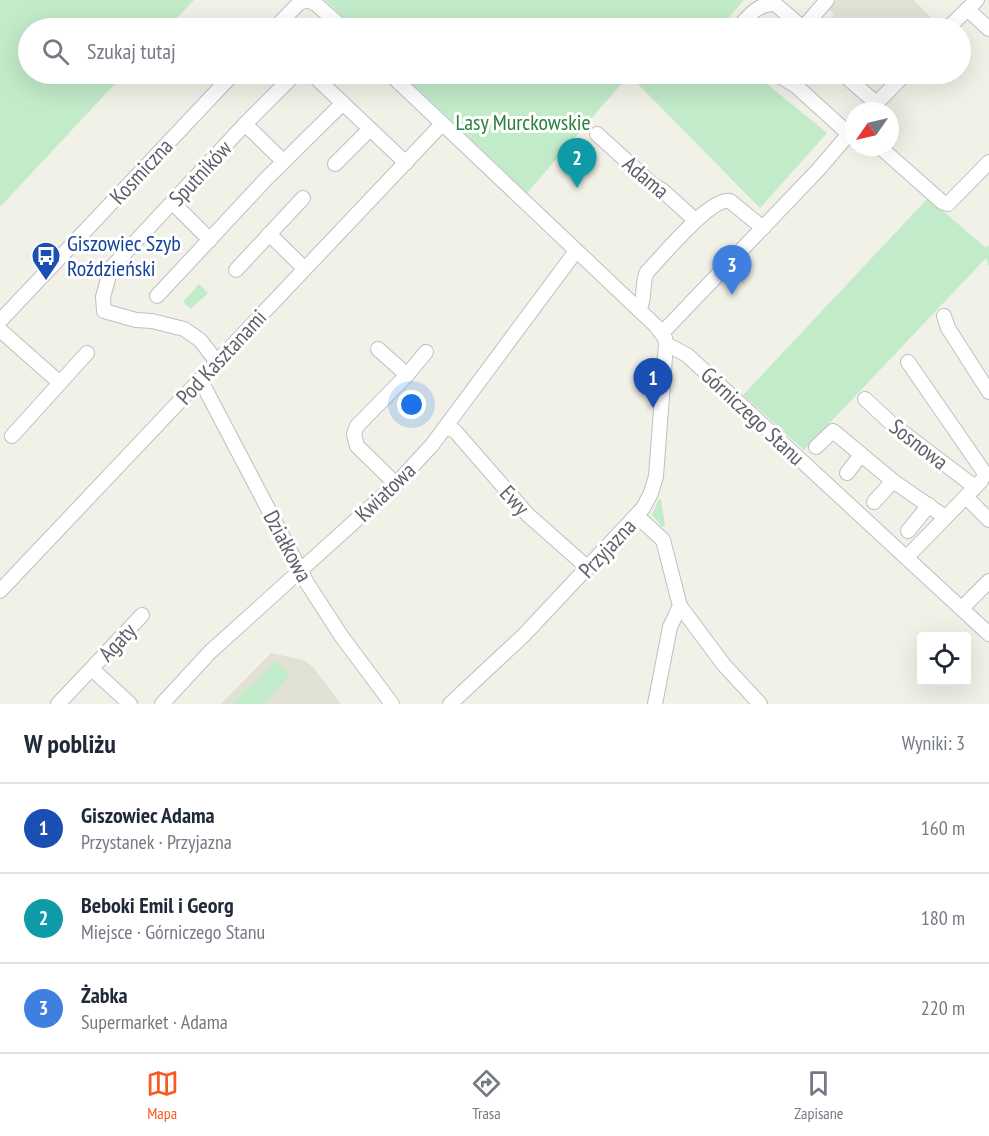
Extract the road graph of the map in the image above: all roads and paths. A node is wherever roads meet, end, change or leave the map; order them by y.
1 (307, 0) edge
2 (827, 0) edge
3 (972, 4) edge
4 (285, 18) edge
5 (332, 18) edge
6 (747, 18) edge
7 (792, 18) edge
8 (812, 18) edge
9 (958, 18) edge
10 (989, 29) edge
11 (223, 84) edge
12 (285, 84) edge
13 (323, 84) edge
14 (401, 84) edge
15 (793, 84) edge
16 (852, 84) edge
17 (895, 84) edge
18 (868, 102) edge
19 (877, 102) edge
20 (343, 103) junction
21 (442, 123) junction
22 (245, 124) junction
23 (845, 125) edge
24 (370, 129) junction
25 (597, 134) dead end
26 (845, 139) edge
27 (890, 156) edge
28 (283, 161) junction
29 (989, 162) edge
30 (406, 163) junction
31 (335, 164) dead end
32 (303, 198) dead end
33 (172, 203) junction
34 (695, 220) junction
35 (763, 228) junction
36 (269, 234) junction
37 (210, 240) junction
38 (576, 251) junction
39 (304, 268) junction
40 (236, 270) dead end
41 (157, 296) dead end
42 (639, 310) junction
43 (944, 316) dead end
44 (0, 321) edge
45 (0, 330) edge
46 (664, 338) junction
47 (378, 349) dead end
48 (426, 352) dead end
49 (87, 353) dead end
50 (217, 362) junction
51 (908, 362) dead end
52 (407, 375) junction
53 (200, 380) junction
54 (60, 383) junction
55 (989, 392) edge
56 (865, 399) dead end
57 (446, 427) junction
58 (12, 436) dead end
59 (816, 447) dead end
60 (861, 455) junction
61 (846, 473) dead end
62 (988, 474) edge
63 (893, 481) junction
64 (396, 484) junction
65 (970, 492) junction
66 (874, 502) dead end
67 (929, 505) junction
68 (637, 516) junction
69 (945, 517) junction
70 (989, 520) edge
71 (908, 531) dead end
72 (907, 557) junction
73 (588, 568) junction
74 (300, 570) junction
75 (989, 581) edge
76 (0, 591) edge
77 (680, 606) junction
78 (962, 608) junction
79 (142, 615) dead end
80 (989, 634) edge
81 (92, 669) junction
82 (58, 704) edge
83 (130, 704) edge
84 (162, 704) edge
85 (392, 704) edge
86 (450, 704) edge
87 (655, 704) edge
88 (760, 704) edge

1 - 4 street
1 - 5 street
2 - 8 street
3 - 9 street
3 - 10 street
6 - 7 street
11 - 44 street, Kosmiczna
12 - 22 street, Sputników
13 - 20 street
14 - 21 street, Górniczego Stanu
15 - 23 street
16 - 18 street
17 - 19 street
20 - 24 street
20 - 28 street
21 - 30 street, Pod Kasztanami
21 - 38 street, Górniczego Stanu
22 - 28 street
22 - 33 street, Sputników
24 - 30 street
24 - 31 street
25 - 34 street, Adama
26 - 35 street
27 - 29 street
28 - 37 street
30 - 39 street, Pod Kasztanami
32 - 36 street
33 - 37 street
33 - 50 street, Sputników
34 - 35 street
34 - 42 street
35 - 46 street
36 - 39 street
36 - 40 street
37 - 41 street
38 - 42 street, Górniczego Stanu
38 - 57 street, Kwiatowa
39 - 50 street, Pod Kasztanami
42 - 46 street, Górniczego Stanu
43 - 55 street
45 - 54 street
46 - 68 street, Przyjazna
46 - 72 street, Górniczego Stanu
47 - 52 street
48 - 52 street
49 - 54 street
50 - 53 street, Pod Kasztanami
51 - 62 street, Sosnowa
52 - 64 street
53 - 74 street, Działkowa
53 - 76 street, Pod Kasztanami
54 - 58 street
56 - 65 street, Sosnowa
57 - 64 street, Kwiatowa
57 - 73 street, Ewy
59 - 60 street, Sosnowa
60 - 61 street, Sosnowa
60 - 63 street, Sosnowa
62 - 65 street, Sosnowa
63 - 66 street, Sosnowa
63 - 67 street, Sosnowa
64 - 74 street, Kwiatowa
65 - 69 street, Sosnowa
65 - 70 street, Sosnowa
67 - 69 street, Sosnowa
67 - 71 street, Sosnowa
68 - 73 street, Przyjazna
68 - 77 street
69 - 72 street, Sosnowa
72 - 78 street, Górniczego Stanu
73 - 86 street, Przyjazna
74 - 84 street, Kwiatowa
74 - 85 street, Działkowa
75 - 78 street
77 - 87 street
77 - 88 street
78 - 80 street, Górniczego Stanu
79 - 81 street, Agaty
81 - 82 street, Agaty
81 - 83 street, Agaty

